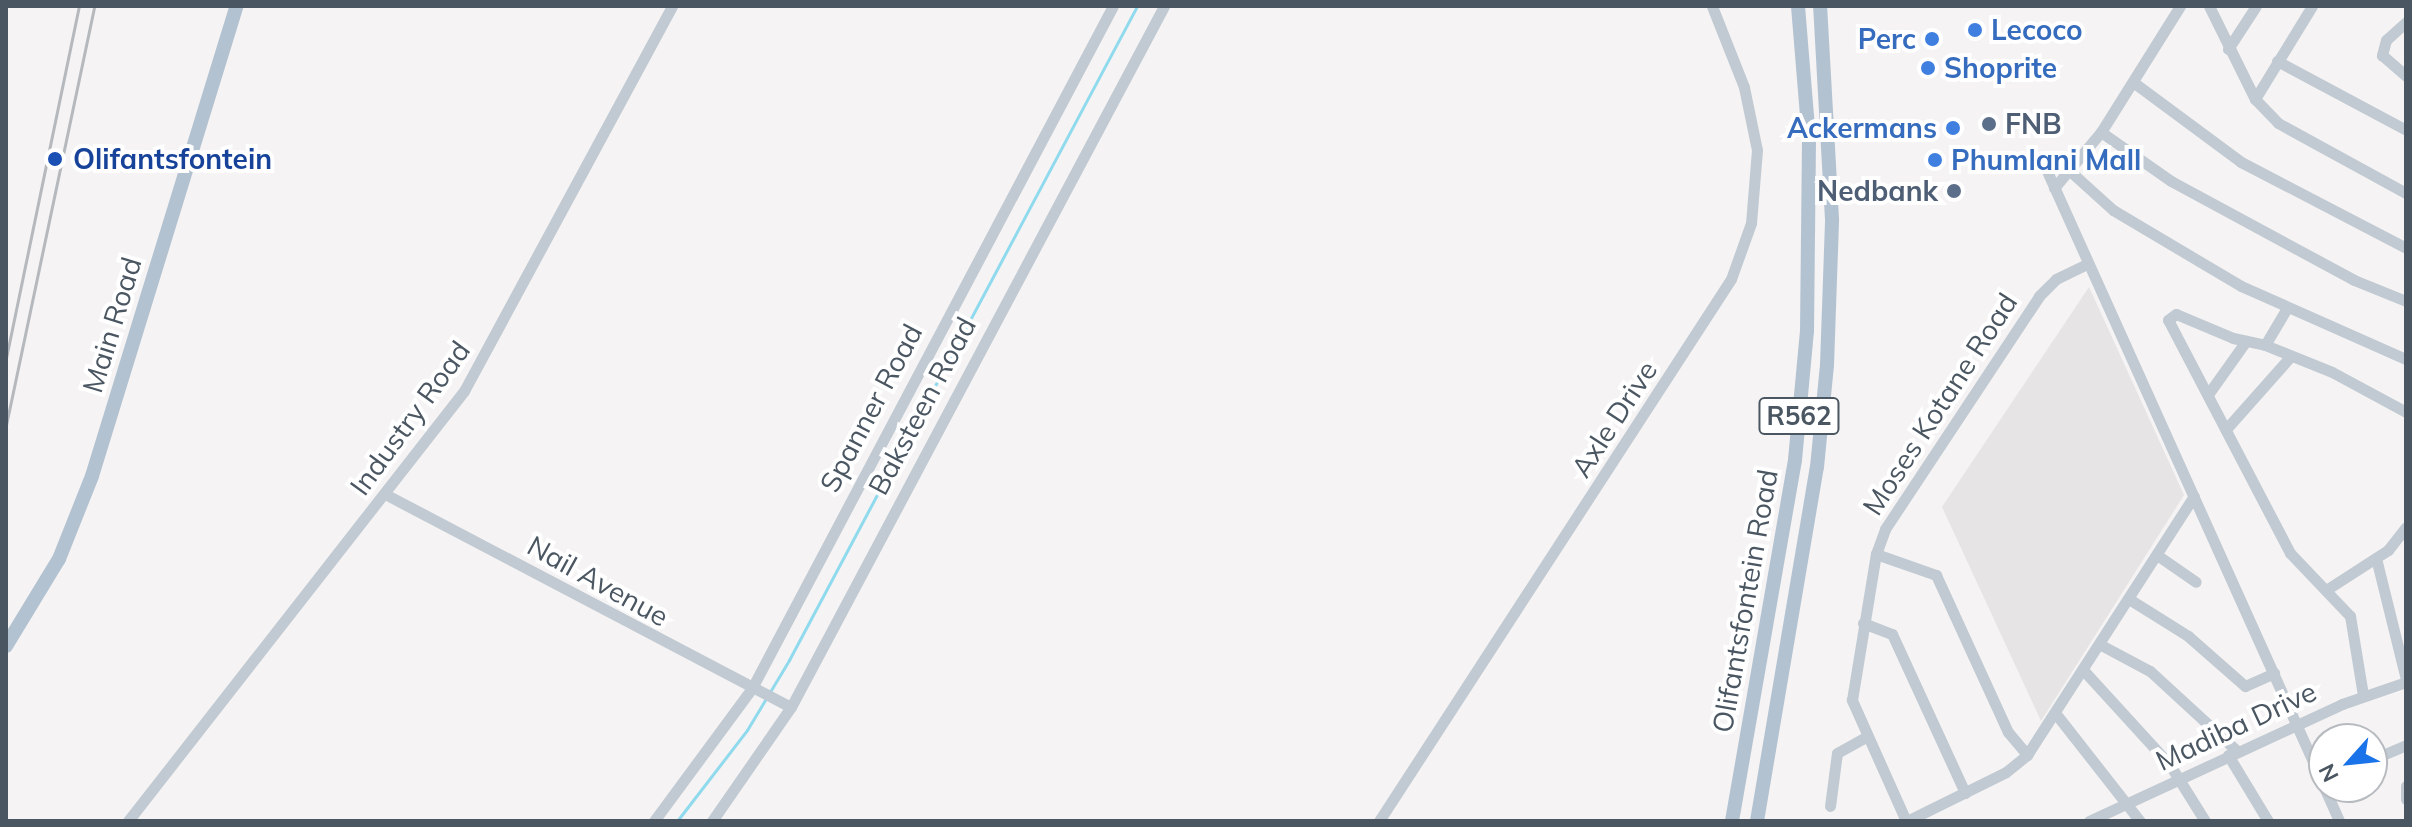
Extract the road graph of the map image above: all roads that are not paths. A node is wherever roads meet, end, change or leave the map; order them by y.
1 (237, 6) edge
2 (672, 6) edge
3 (1113, 6) edge
4 (1164, 6) edge
5 (1712, 6) edge
6 (1798, 6) edge
7 (1820, 6) edge
8 (2180, 6) edge
9 (2209, 6) edge
10 (2256, 6) edge
11 (2312, 6) edge
12 (2406, 22) edge
13 (2228, 49) junction
14 (2277, 61) junction
15 (2406, 76) edge
16 (2133, 82) junction
17 (2255, 99) junction
18 (2406, 130) edge
19 (2101, 132) junction
20 (2042, 160) dead end
21 (2071, 172) junction
22 (2054, 188) junction
23 (2406, 193) edge
24 (2406, 248) edge
25 (2087, 264) junction
26 (2406, 301) edge
27 (2287, 308) junction
28 (2246, 341) junction
29 (2265, 345) junction
30 (2291, 356) junction
31 (2406, 359) edge
32 (2209, 393) junction
33 (2406, 412) edge
34 (2227, 428) junction
35 (385, 494) junction
36 (2194, 496) junction
37 (2406, 529) edge
38 (1876, 554) junction
39 (2157, 555) junction
40 (2376, 558) junction
41 (2196, 582) dead end
42 (2326, 590) junction
43 (2129, 599) junction
44 (1863, 623) junction
45 (2101, 645) junction
46 (6, 646) edge
47 (2085, 672) junction
48 (2274, 673) junction
49 (2406, 681) edge
50 (752, 688) junction
51 (2363, 695) junction
52 (791, 707) junction
53 (2056, 714) junction
54 (2297, 725) junction
55 (1866, 737) junction
56 (2308, 750) edge
57 (2233, 753) junction
58 (2027, 755) junction
59 (2179, 778) junction
60 (2406, 786) edge
61 (1965, 793) junction
62 (2406, 799) edge
63 (2129, 803) junction
64 (1830, 806) dead end
65 (128, 821) edge
66 (654, 821) edge
67 (712, 821) edge
68 (1379, 821) edge
69 (1732, 821) edge
70 (1757, 821) edge
71 (1907, 821) edge
72 (2089, 821) edge
73 (2140, 821) edge
74 (2205, 821) edge
75 (2268, 821) edge

1 - 46 main road, Main Road
2 - 35 street, Industry Road
3 - 50 street, Spanner Road
4 - 52 street, Baksteen Road
5 - 68 street, Axle Drive
6 - 69 main road, Olifantsfontein Road / R562
7 - 70 main road, Olifantsfontein Road / R562
8 - 16 street
9 - 13 street
10 - 13 street
11 - 14 street
12 - 15 street
13 - 17 street
14 - 17 street
14 - 18 street
16 - 19 street
16 - 24 street
17 - 23 street
19 - 21 street
19 - 26 street
20 - 22 street
21 - 22 street
21 - 27 street
22 - 25 street
25 - 36 street
25 - 38 street, Moses Kotane Road
27 - 29 street
27 - 31 street
28 - 29 street
28 - 32 street
28 - 32 street
29 - 30 street
30 - 33 street
30 - 34 street
32 - 34 street
34 - 42 street
35 - 50 street, Nail Avenue
35 - 65 street, Industry Road
36 - 39 street
36 - 48 street
37 - 40 street
38 - 44 street, Moses Kotane Road
38 - 58 street
39 - 41 street
39 - 43 street
40 - 42 street
40 - 49 street
42 - 51 street
43 - 45 street
43 - 48 street
44 - 55 street, Moses Kotane Road
44 - 61 street
45 - 47 street
45 - 57 street
47 - 53 street
47 - 59 street
48 - 54 street
49 - 51 street, Madiba Drive
50 - 52 street, Nail Avenue
50 - 66 street, Spanner Road
51 - 54 street, Madiba Drive
52 - 67 street, Baksteen Road
53 - 58 street
53 - 63 street
54 - 56 street
54 - 57 street, Madiba Drive
55 - 64 street
55 - 71 street, Moses Kotane Road
57 - 59 street, Madiba Drive
57 - 75 street
58 - 61 street
59 - 63 street, Madiba Drive
59 - 74 street
60 - 62 street
61 - 71 street
63 - 72 street, Madiba Drive
63 - 73 street

